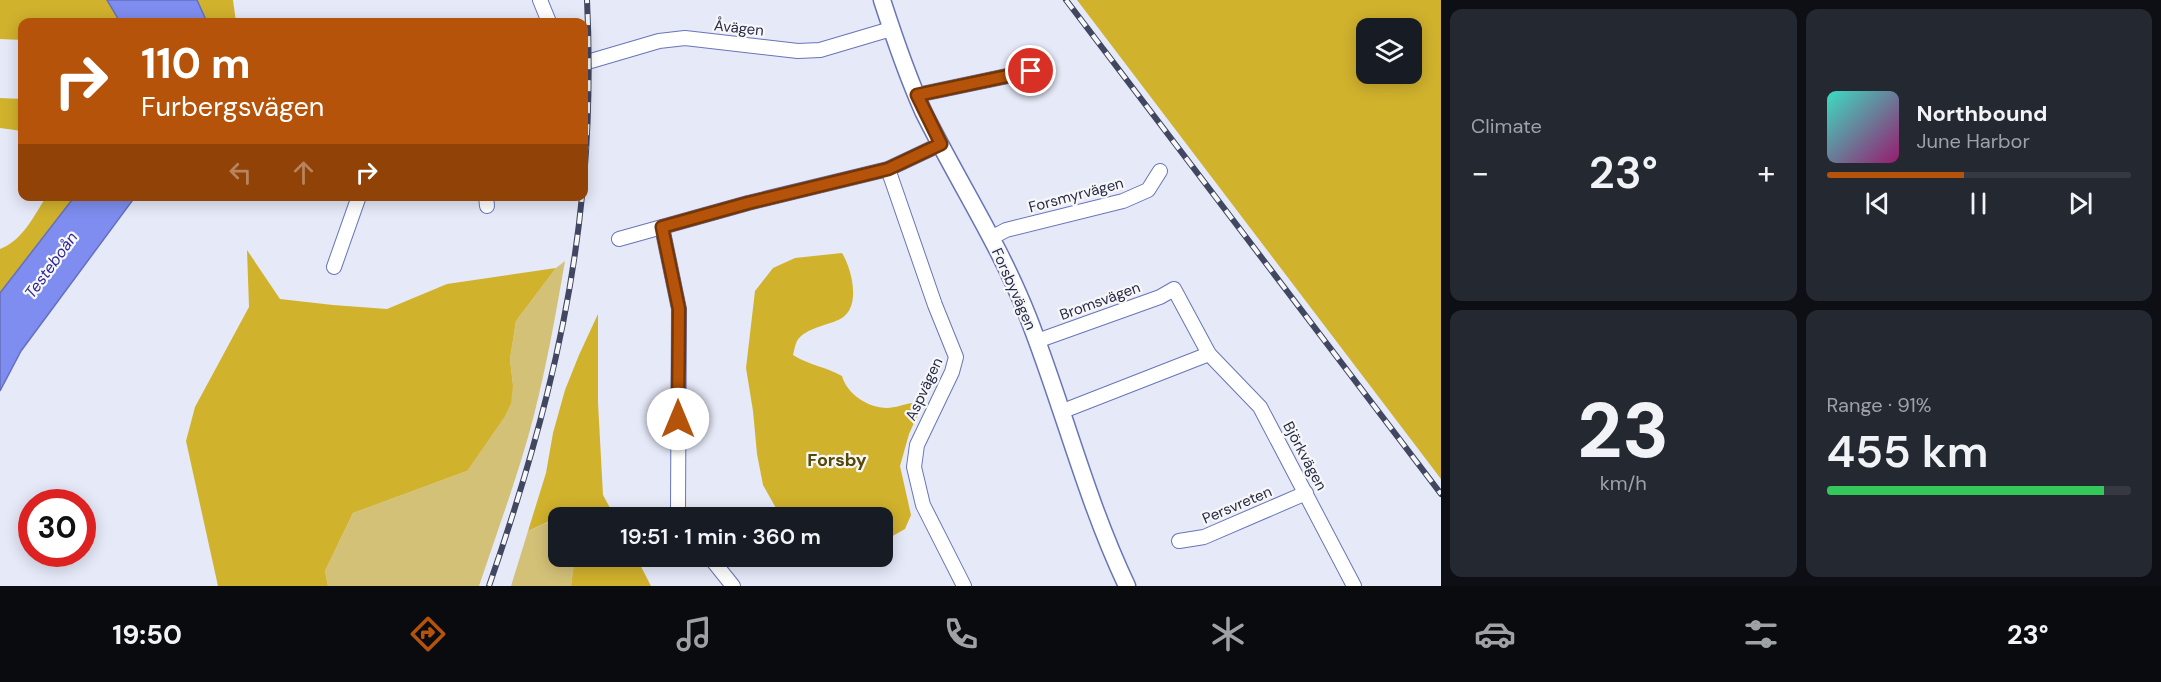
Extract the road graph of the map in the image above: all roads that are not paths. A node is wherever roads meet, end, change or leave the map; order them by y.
1 (540, 0) edge
2 (882, 0) edge
3 (547, 18) edge
4 (891, 29) junction
5 (588, 62) edge
6 (1031, 71) dead end
7 (917, 95) junction
8 (941, 144) junction
9 (888, 169) junction
10 (1160, 171) dead end
11 (357, 201) edge
12 (662, 227) junction
13 (991, 238) junction
14 (619, 239) dead end
15 (334, 267) dead end
16 (1174, 289) joint
17 (1037, 341) junction
18 (1209, 354) junction
19 (1063, 411) junction
20 (1306, 493) junction
21 (678, 507) edge
22 (1179, 541) dead end
23 (718, 567) edge
24 (733, 586) edge
25 (964, 586) edge
26 (1127, 586) edge
27 (1353, 586) edge

1 - 3 street
2 - 4 street, Forsbyvägen
4 - 5 street, Åvägen
4 - 7 street, Forsbyvägen
6 - 7 street
7 - 8 street, Forsbyvägen
8 - 9 street
8 - 13 street, Forsbyvägen
9 - 12 street
9 - 25 street, Aspvägen
10 - 13 street, Forsmyrvägen
11 - 15 street
12 - 14 street
12 - 21 street
13 - 17 street, Forsbyvägen
16 - 17 street, Bromsvägen
16 - 18 street, Björkvägen
17 - 19 street, Forsbyvägen
18 - 19 street
18 - 20 street, Björkvägen
19 - 26 street, Forsbyvägen
20 - 22 street, Persvreten
20 - 27 street, Björkvägen
23 - 24 street

